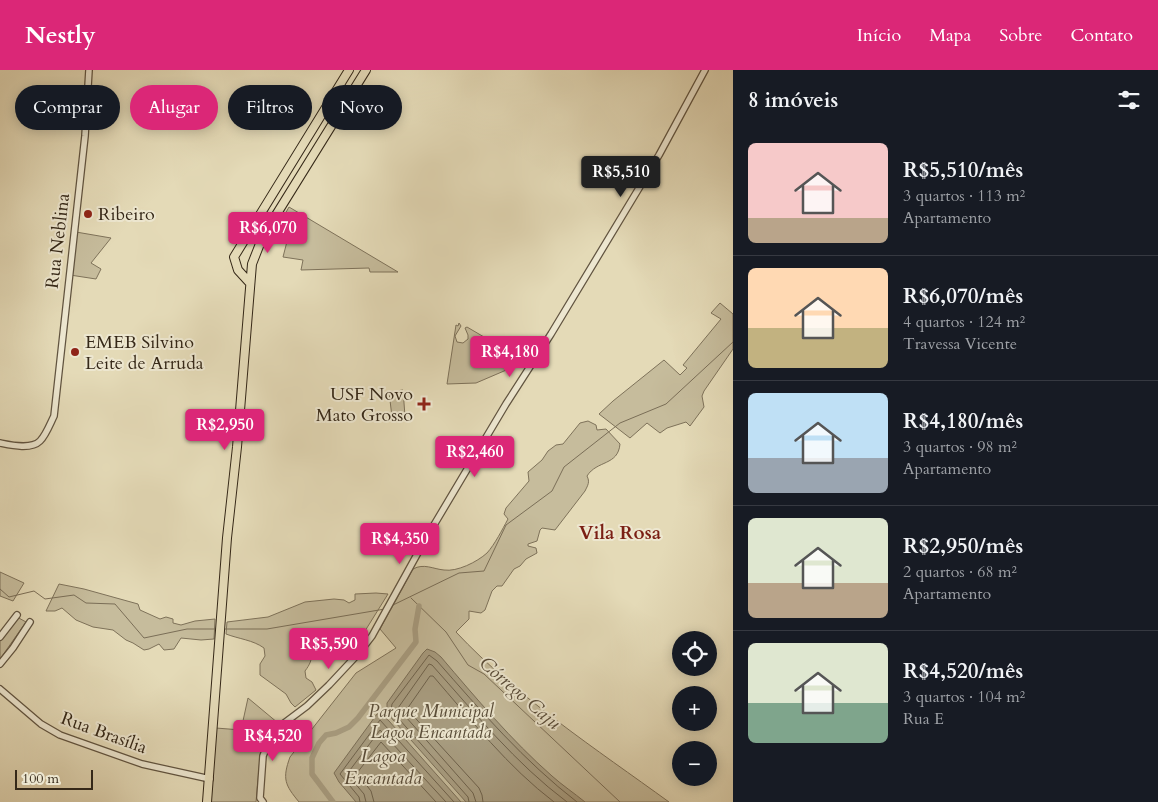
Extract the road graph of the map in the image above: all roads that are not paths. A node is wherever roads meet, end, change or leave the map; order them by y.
1 (89, 70) edge
2 (349, 70) edge
3 (366, 70) edge
4 (705, 70) edge
5 (252, 264) junction
6 (238, 270) junction
7 (250, 282) junction
8 (0, 443) edge
9 (18, 614) dead end
10 (30, 622) dead end
11 (0, 638) edge
12 (0, 664) edge
13 (0, 689) edge
14 (210, 779) junction
15 (207, 802) edge
16 (263, 802) edge

1 - 8 street, Rua Neblina
2 - 6 main road
3 - 5 main road
4 - 16 street
5 - 6 main road
5 - 7 main road
6 - 7 main road
7 - 14 main road
9 - 11 street
10 - 12 street
13 - 14 street, Rua Brasília
14 - 15 main road

